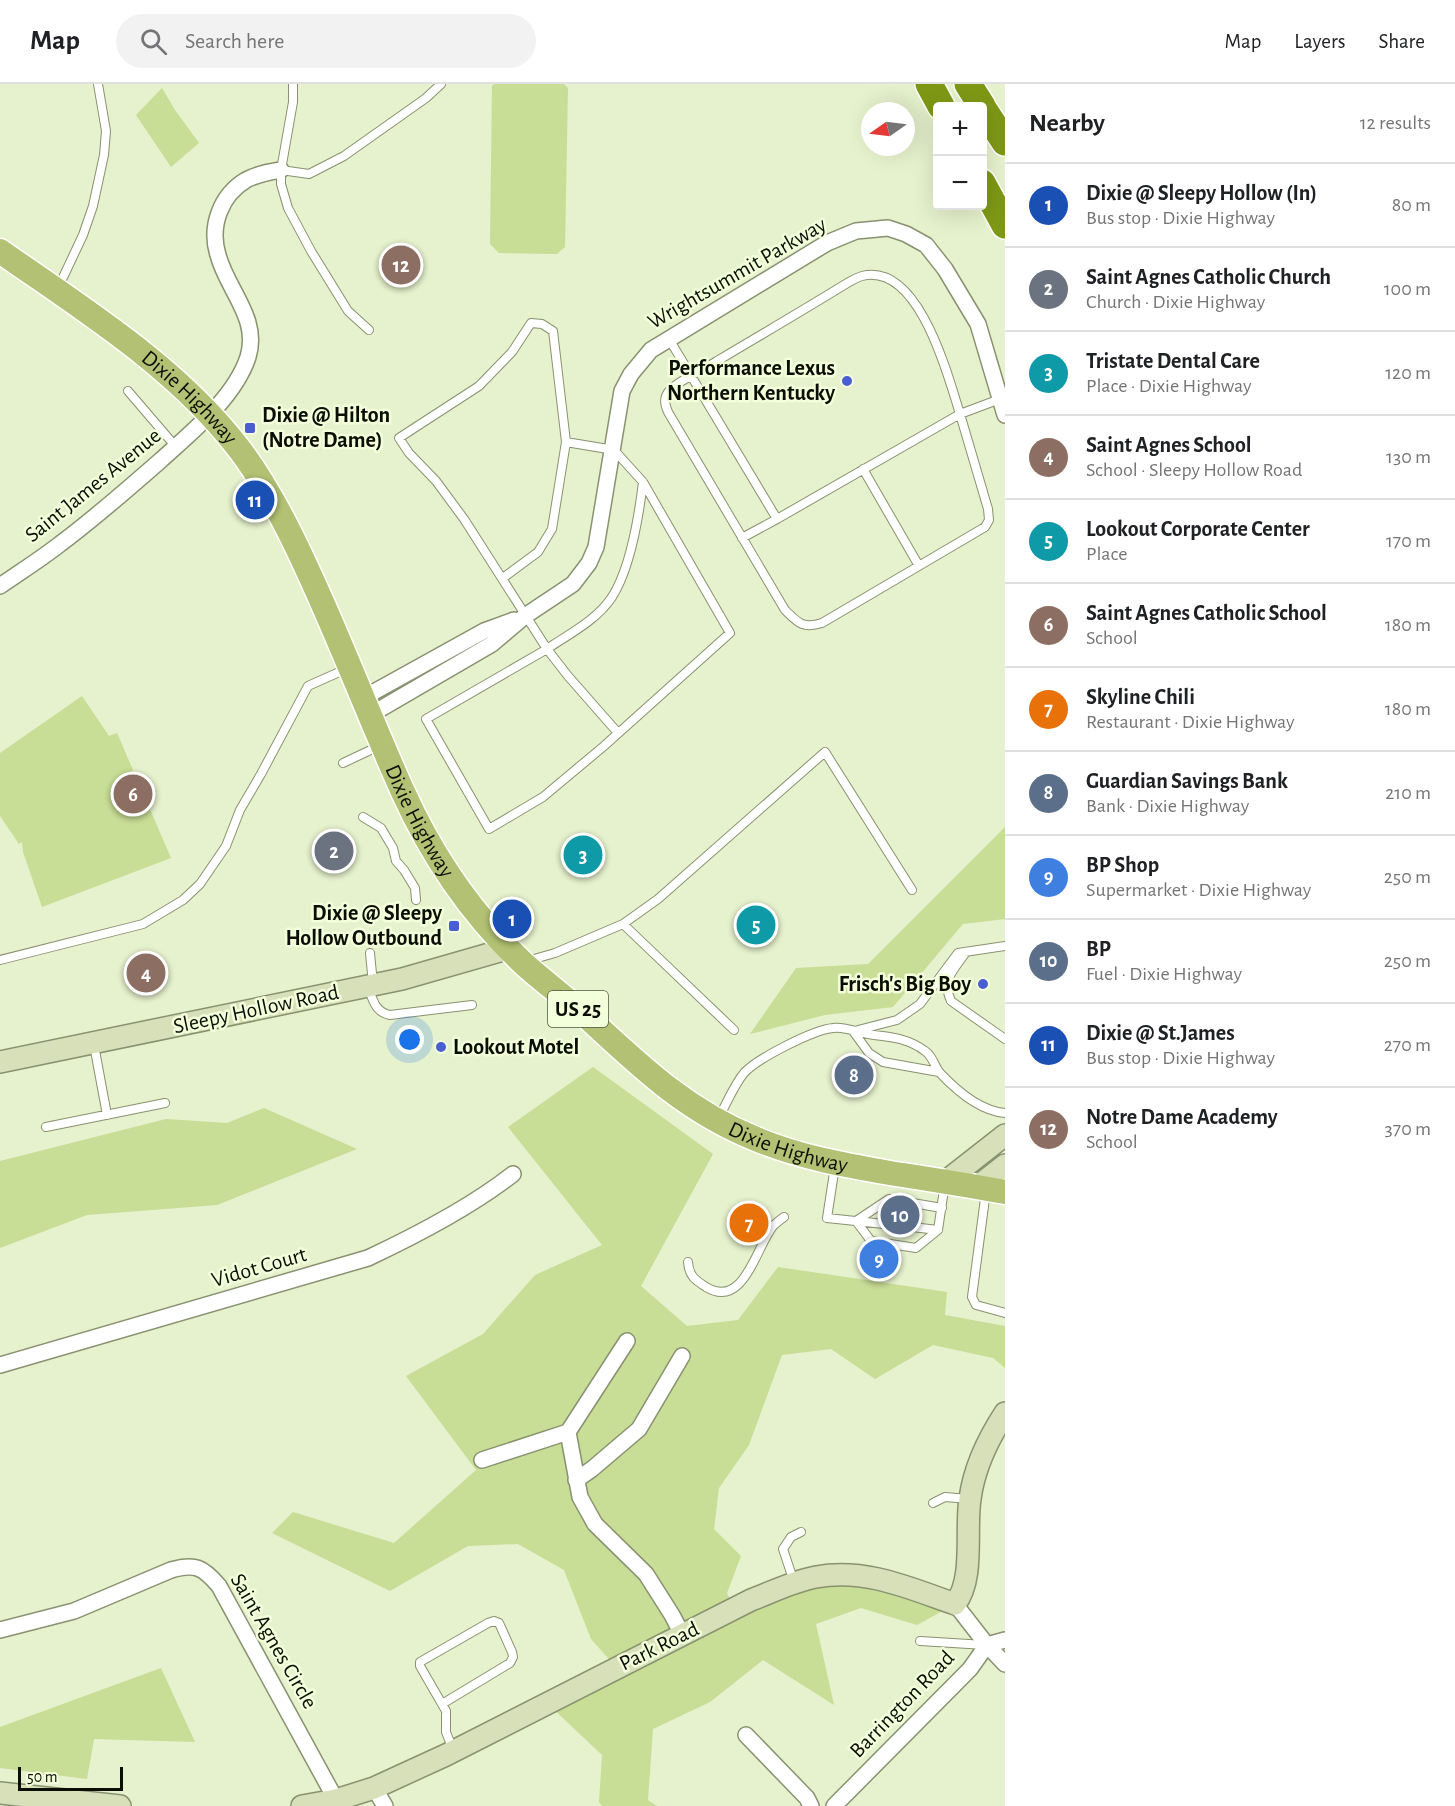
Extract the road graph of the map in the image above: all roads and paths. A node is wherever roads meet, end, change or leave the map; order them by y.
1 (98, 84) edge
2 (293, 84) edge
3 (441, 84) edge
4 (929, 84) edge
5 (968, 84) edge
6 (939, 102) edge
7 (979, 102) edge
8 (987, 115) edge
9 (1005, 142) edge
10 (281, 171) junction
11 (987, 192) edge
12 (1005, 225) edge
13 (0, 250) edge
14 (56, 291) junction
15 (369, 330) dead end
16 (669, 339) junction
17 (692, 376) junction
18 (128, 391) dead end
19 (1000, 399) junction
20 (960, 414) junction
21 (211, 415) junction
22 (1005, 415) edge
23 (566, 442) junction
24 (176, 447) junction
25 (614, 450) junction
26 (863, 469) junction
27 (643, 482) junction
28 (777, 519) junction
29 (742, 538) junction
30 (919, 566) junction
31 (503, 578) junction
32 (0, 586) edge
33 (525, 616) junction
34 (547, 650) junction
35 (351, 667) junction
36 (366, 706) junction
37 (618, 733) junction
38 (383, 744) junction
39 (343, 763) dead end
40 (363, 817) dead end
41 (912, 890) dead end
42 (416, 900) dead end
43 (623, 924) junction
44 (1005, 946) edge
45 (966, 952) junction
46 (370, 953) dead end
47 (516, 955) junction
48 (0, 960) edge
49 (370, 985) junction
50 (472, 1005) dead end
51 (734, 1030) dead end
52 (853, 1031) junction
53 (1005, 1039) edge
54 (93, 1043) junction
55 (0, 1062) edge
56 (939, 1072) junction
57 (165, 1103) dead end
58 (1005, 1113) edge
59 (107, 1115) junction
60 (717, 1121) junction
61 (46, 1127) dead end
62 (1005, 1135) edge
63 (835, 1163) junction
64 (1005, 1165) edge
65 (513, 1174) dead end
66 (945, 1182) junction
67 (990, 1189) edge
68 (942, 1208) junction
69 (784, 1216) dead end
70 (856, 1221) junction
71 (884, 1224) dead end
72 (912, 1227) dead end
73 (939, 1230) junction
74 (688, 1262) dead end
75 (1005, 1313) edge
76 (627, 1341) dead end
77 (682, 1356) dead end
78 (0, 1365) edge
79 (1005, 1413) edge
80 (568, 1432) junction
81 (482, 1460) dead end
82 (576, 1480) junction
83 (970, 1499) junction
84 (933, 1503) dead end
85 (801, 1533) dead end
86 (794, 1583) junction
87 (955, 1604) junction
88 (0, 1630) edge
89 (682, 1634) junction
90 (1005, 1640) edge
91 (920, 1641) dead end
92 (987, 1646) junction
93 (1005, 1664) edge
94 (442, 1704) junction
95 (746, 1735) dead end
96 (453, 1752) junction
97 (0, 1792) edge
98 (379, 1797) edge
99 (336, 1800) junction
100 (120, 1806) edge
101 (302, 1806) edge
102 (811, 1806) edge
103 (834, 1806) edge

1 - 14 lane
2 - 10 lane
3 - 10 lane
4 - 6 highway
5 - 7 highway
8 - 9 highway
10 - 15 lane
10 - 21 street, Saint James Avenue
11 - 12 highway
13 - 14 main road, Dixie Highway / US 25
14 - 21 main road, Dixie Highway / US 25
16 - 17 lane
16 - 19 street, Wrightsummit Parkway
16 - 25 street, Wrightsummit Parkway
17 - 20 lane
17 - 28 lane
17 - 29 lane
18 - 24 lane
19 - 20 lane
19 - 22 street, Wrightsummit Parkway
20 - 26 lane
20 - 30 lane
21 - 24 street, Saint James Avenue
21 - 35 main road, Dixie Highway / US 25
23 - 25 lane
23 - 31 lane
23 - 31 lane
24 - 32 street, Saint James Avenue
25 - 27 lane
25 - 33 street, Wrightsummit Parkway
26 - 28 lane
26 - 30 lane
27 - 34 lane
27 - 37 lane
28 - 29 lane
29 - 30 lane
31 - 33 lane
33 - 34 lane
33 - 36 street, Wrightsummit Parkway
34 - 37 lane
34 - 37 lane
35 - 36 main road, Dixie Highway / US 25
35 - 48 lane
36 - 38 main road, Dixie Highway / US 25
38 - 39 lane
38 - 47 main road, Dixie Highway / US 25
40 - 42 lane
41 - 43 lane
43 - 47 lane
43 - 51 lane
44 - 45 lane
45 - 52 lane
45 - 53 lane
46 - 49 lane
47 - 49 street, Sleepy Hollow Road
47 - 60 main road, Dixie Highway / US 25
49 - 50 lane
49 - 54 street, Sleepy Hollow Road
52 - 56 lane
52 - 56 lane
52 - 60 lane
54 - 55 street, Sleepy Hollow Road
54 - 59 lane
56 - 58 lane
57 - 59 lane
59 - 61 lane
60 - 63 main road, Dixie Highway / US 25
62 - 66 street
63 - 66 main road, Dixie Highway / US 25
63 - 70 lane
64 - 67 street
65 - 78 street, Vidot Court
66 - 67 main road, Dixie Highway / US 25
66 - 68 lane
67 - 75 lane
68 - 70 lane
68 - 73 lane
69 - 74 lane
70 - 71 lane
70 - 73 lane
72 - 73 lane
76 - 80 street
77 - 82 street
79 - 83 street
80 - 81 street
80 - 82 street
82 - 89 street
83 - 84 lane
83 - 87 street
85 - 86 lane
86 - 87 street, Park Road
86 - 89 street, Park Road
87 - 92 street
88 - 99 street, Saint Agnes Circle
89 - 96 street, Park Road
90 - 92 street, Barrington Road
91 - 92 lane
92 - 93 street
92 - 103 street, Barrington Road
94 - 94 lane
94 - 96 lane
95 - 102 street
96 - 98 street, Park Road
97 - 100 street
98 - 99 street, Park Road
99 - 101 street, Park Road

